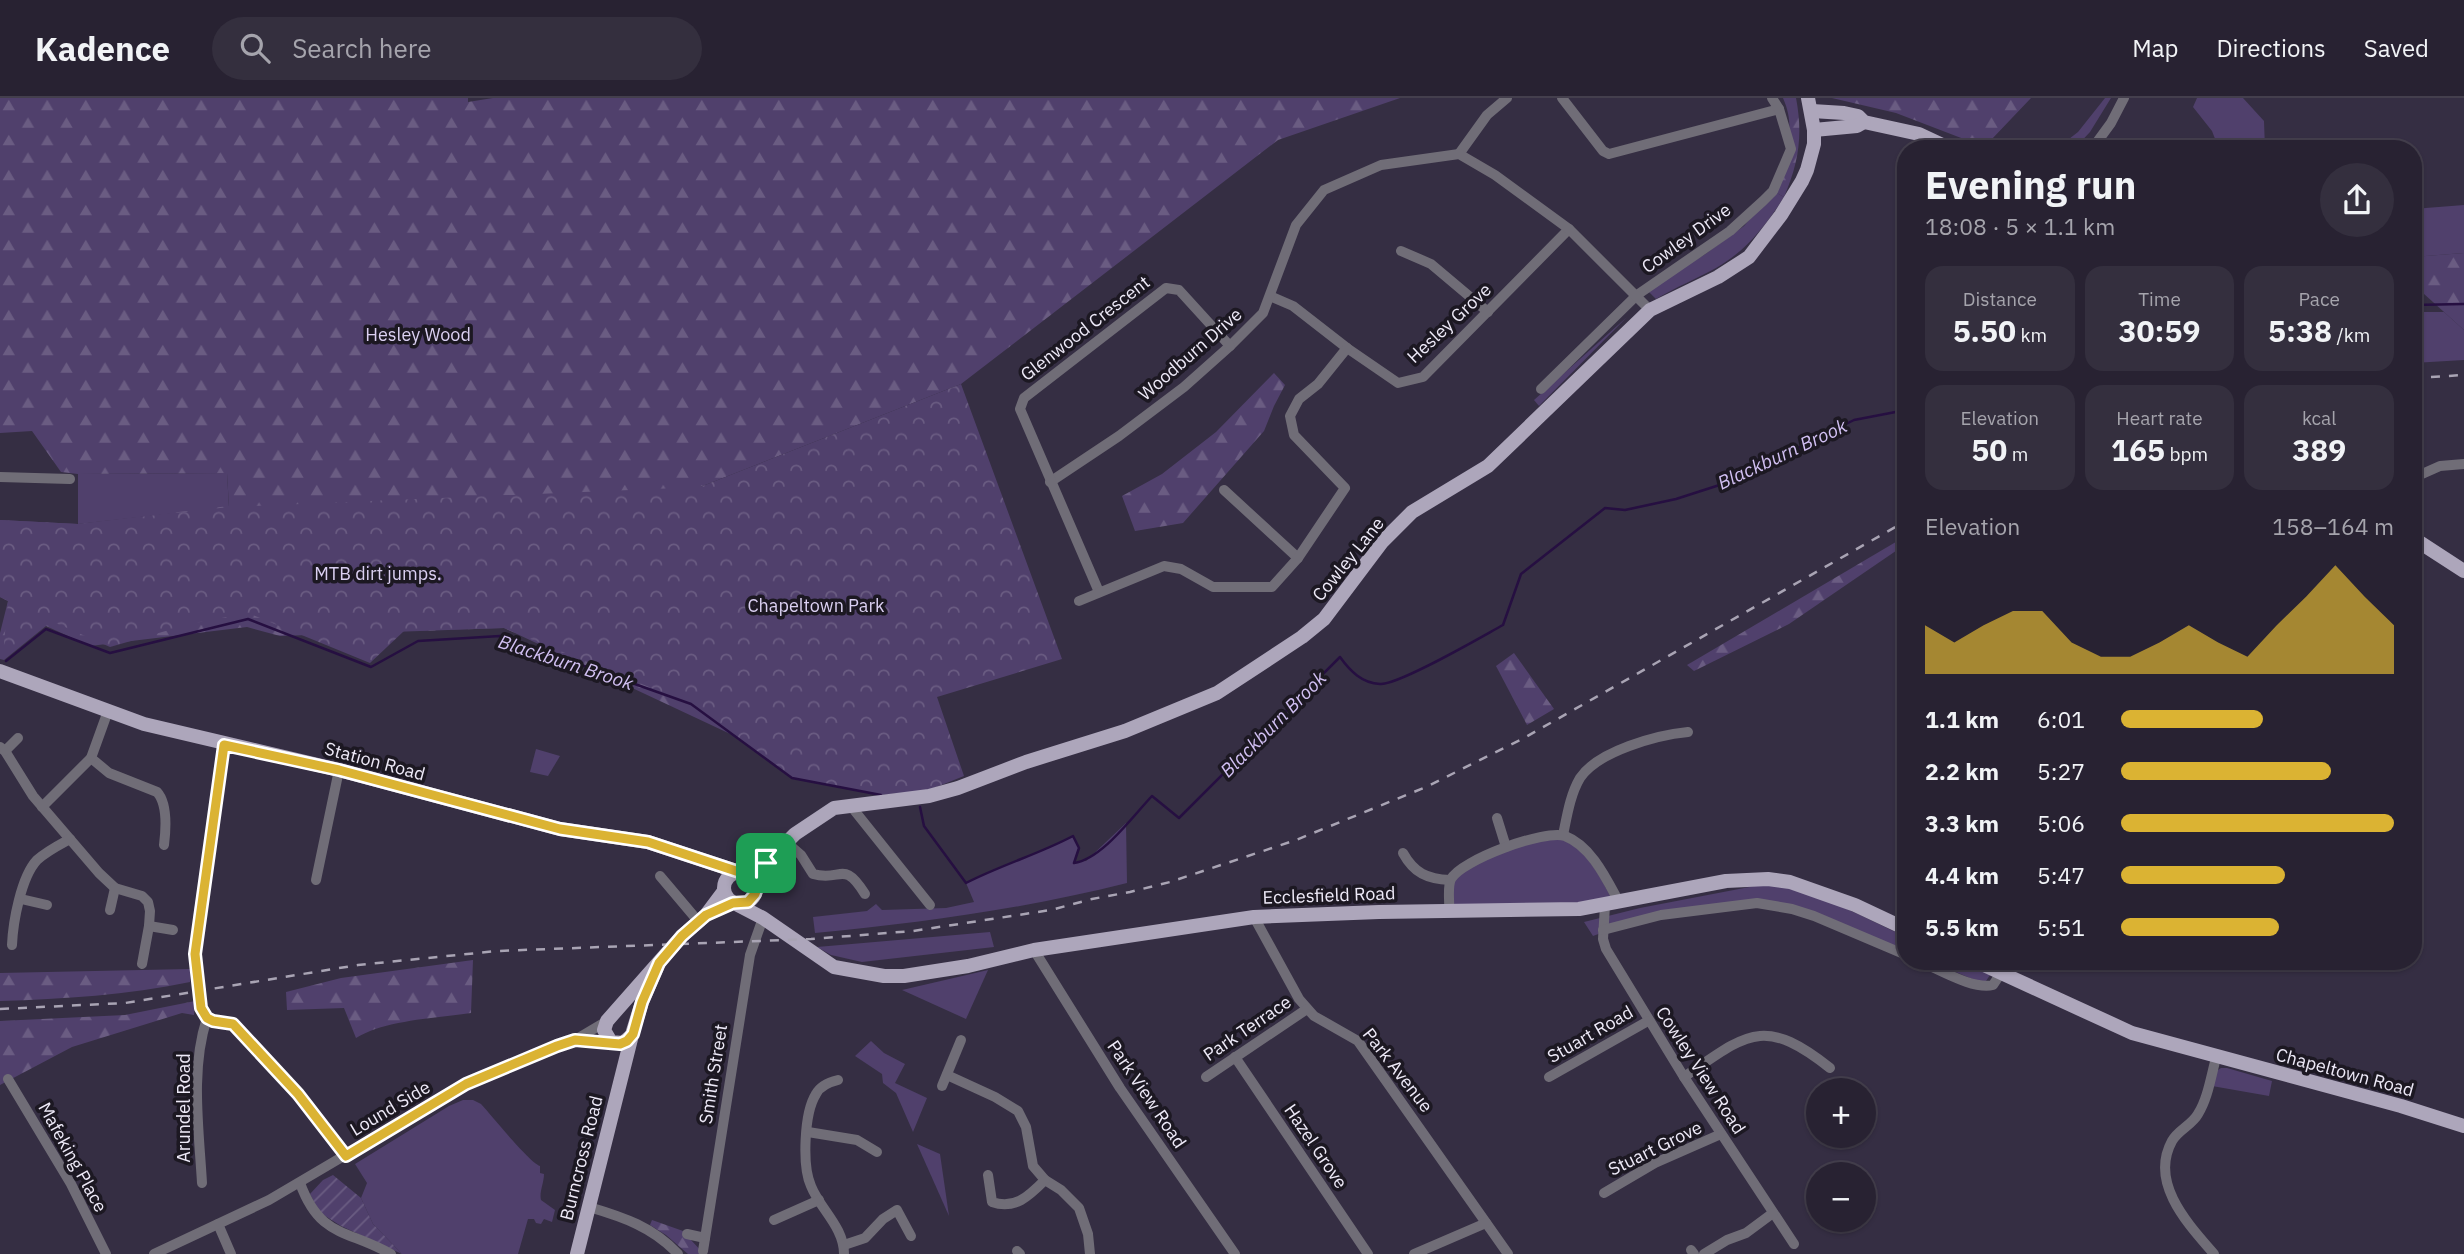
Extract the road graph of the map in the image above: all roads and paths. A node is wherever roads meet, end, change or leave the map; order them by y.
1 (1507, 98) edge
2 (1562, 98) edge
3 (1772, 98) edge
4 (2124, 98) edge
5 (1810, 104) edge
6 (1779, 109) junction
7 (1864, 121) junction
8 (1814, 130) junction
9 (1932, 140) edge
10 (2099, 140) edge
11 (1458, 154) junction
12 (1569, 229) junction
13 (1401, 251) dead end
14 (1637, 295) junction
15 (1270, 296) junction
16 (1650, 310) junction
17 (1488, 312) junction
18 (1230, 346) junction
19 (1347, 348) junction
20 (1541, 389) dead end
21 (2464, 464) edge
22 (2422, 474) edge
23 (0, 477) edge
24 (70, 479) dead end
25 (1050, 482) junction
26 (1224, 490) dead end
27 (2422, 544) edge
28 (1298, 558) junction
29 (2464, 571) edge
30 (1099, 592) junction
31 (1079, 601) dead end
32 (0, 671) edge
33 (108, 711) junction
34 (1688, 732) dead end
35 (18, 738) dead end
36 (224, 745) junction
37 (2, 749) edge
38 (91, 758) junction
39 (339, 770) junction
40 (173, 793) dead end
41 (162, 797) junction
42 (850, 805) junction
43 (42, 807) junction
44 (1496, 816) dead end
45 (165, 824) junction
46 (179, 825) dead end
47 (1563, 835) junction
48 (70, 839) junction
49 (786, 842) junction
50 (164, 845) dead end
51 (1506, 847) junction
52 (1403, 853) dead end
53 (703, 862) junction
54 (766, 863) junction
55 (742, 873) junction
56 (660, 876) dead end
57 (316, 880) dead end
58 (1450, 880) junction
59 (115, 888) junction
60 (724, 888) junction
61 (755, 891) junction
62 (865, 894) dead end
63 (21, 900) junction
64 (1612, 903) junction
65 (736, 904) junction
66 (47, 905) dead end
67 (930, 905) dead end
68 (110, 910) dead end
69 (1449, 911) junction
70 (1254, 917) junction
71 (702, 918) junction
72 (764, 918) junction
73 (1897, 925) edge
74 (149, 926) junction
75 (173, 930) dead end
76 (1603, 930) junction
77 (12, 945) dead end
78 (1034, 950) junction
79 (1897, 951) edge
80 (659, 963) junction
81 (142, 964) dead end
82 (1940, 970) edge
83 (1994, 970) edge
84 (2001, 973) junction
85 (1307, 1009) junction
86 (204, 1013) junction
87 (608, 1019) junction
88 (1648, 1021) junction
89 (633, 1033) junction
90 (575, 1040) junction
91 (961, 1041) dead end
92 (614, 1043) junction
93 (1235, 1058) junction
94 (2216, 1058) junction
95 (1830, 1068) dead end
96 (622, 1071) junction
97 (947, 1075) junction
98 (1206, 1077) dead end
99 (1549, 1077) dead end
100 (1684, 1077) junction
101 (8, 1079) dead end
102 (838, 1080) dead end
103 (942, 1086) dead end
104 (2464, 1126) edge
105 (808, 1132) junction
106 (1721, 1135) junction
107 (877, 1152) dead end
108 (346, 1156) junction
109 (988, 1175) dead end
110 (1045, 1180) junction
111 (202, 1183) dead end
112 (300, 1183) junction
113 (1604, 1193) dead end
114 (819, 1200) junction
115 (589, 1207) junction
116 (1773, 1213) junction
117 (773, 1221) dead end
118 (1486, 1223) junction
119 (218, 1224) junction
120 (687, 1234) dead end
121 (911, 1236) dead end
122 (705, 1238) junction
123 (1794, 1244) dead end
124 (844, 1250) edge
125 (703, 1251) dead end
126 (106, 1254) edge
127 (154, 1254) edge
128 (231, 1254) edge
129 (391, 1254) edge
130 (577, 1254) edge
131 (678, 1254) edge
132 (1090, 1254) edge
133 (1235, 1254) edge
134 (1368, 1254) edge
135 (1414, 1254) edge
136 (1508, 1254) edge
137 (1704, 1254) edge
138 (2214, 1254) edge

1 - 11 street
2 - 6 street
3 - 6 street, Cowley Drive
4 - 10 street
5 - 7 main road
5 - 8 main road, Cowley Lane
6 - 14 street, Cowley Drive
7 - 8 main road
7 - 9 main road
8 - 16 main road, Cowley Lane
11 - 12 street
11 - 15 street, Woodburn Drive
12 - 14 street
12 - 17 street, Hesley Grove
13 - 17 street
14 - 16 street
14 - 20 street, Cowley Drive
15 - 18 street, Woodburn Drive
15 - 19 street, Hesley Grove
16 - 42 main road, Cowley Lane
17 - 19 street, Hesley Grove
18 - 25 street, Woodburn Drive
18 - 25 street, Glenwood Crescent
19 - 28 street
21 - 22 street
23 - 24 street
25 - 30 street, Glenwood Crescent
26 - 28 street
27 - 29 main road
28 - 30 street
30 - 31 street
32 - 33 main road, Station Road
33 - 36 main road, Station Road
33 - 38 street
34 - 47 street
35 - 37 street
36 - 39 main road, Station Road
36 - 86 street, Arundel Road, bridge
37 - 43 street
38 - 41 street
38 - 43 street
39 - 53 main road, Station Road
39 - 57 street
40 - 41 street
41 - 45 street
42 - 49 main road, Cowley Lane
42 - 67 street
43 - 48 street
44 - 51 street
45 - 46 street
45 - 50 street
47 - 51 street
47 - 64 street
48 - 59 street
48 - 63 street
49 - 54 main road, Cowley Lane
49 - 62 street
51 - 58 street
52 - 58 street
53 - 55 main road, Station Road
53 - 60 main road, Station Road
54 - 55 main road, Cowley Lane
54 - 61 main road, Cowley Lane
55 - 60 main road
55 - 61 main road
56 - 71 street
58 - 69 street
59 - 68 street
59 - 74 street
60 - 65 main road
60 - 71 main road, Lound Side
61 - 65 main road
61 - 72 main road
63 - 66 street
63 - 77 street
64 - 69 main road, Ecclesfield Road
64 - 73 main road, Ecclesfield Road
64 - 76 street, Cowley View Road
65 - 71 main road
65 - 72 main road, Ecclesfield Road
69 - 70 main road, Ecclesfield Road
70 - 78 main road, Ecclesfield Road
70 - 85 street, Park Avenue
71 - 80 main road, Lound Side
72 - 78 main road, Ecclesfield Road
72 - 122 street, Smith Street
74 - 75 street
74 - 81 street
76 - 79 street
76 - 88 street, Cowley View Road
78 - 133 street, Park View Road
80 - 87 main road, Lound Side
80 - 89 main road, Lound Side
82 - 84 street
83 - 84 main road
84 - 94 main road
85 - 93 street, Park Terrace
85 - 118 street, Park Avenue
86 - 108 street
86 - 111 street, Arundel Road
87 - 89 main road
87 - 90 street, Lound Side
87 - 92 main road
88 - 99 street, Stuart Road
88 - 100 street, Cowley View Road
89 - 92 main road
89 - 96 main road, Burncross Road
90 - 92 street, Lound Side
90 - 108 street, Lound Side
91 - 97 street
92 - 96 main road, Burncross Road
93 - 98 street, Park Terrace
93 - 134 street, Hazel Grove
94 - 104 main road, Chapeltown Road
94 - 138 street
95 - 100 street
96 - 115 main road, Burncross Road
97 - 103 street
97 - 110 street
100 - 106 street, Cowley View Road
101 - 126 street, Mafeking Place
102 - 105 street
105 - 107 street
105 - 114 street
106 - 113 street, Stuart Grove
106 - 116 street, Cowley View Road
108 - 112 street, Lound Side
109 - 110 street
110 - 132 street
112 - 119 street, Lound Side
112 - 129 street
114 - 117 street
114 - 124 street
115 - 130 main road, Burncross Road
115 - 131 street
116 - 123 street, Cowley View Road
116 - 137 street
118 - 135 street
118 - 136 street, Park Avenue
119 - 127 street, Lound Side
119 - 128 street
120 - 122 street
121 - 124 street
122 - 125 street, Smith Street

